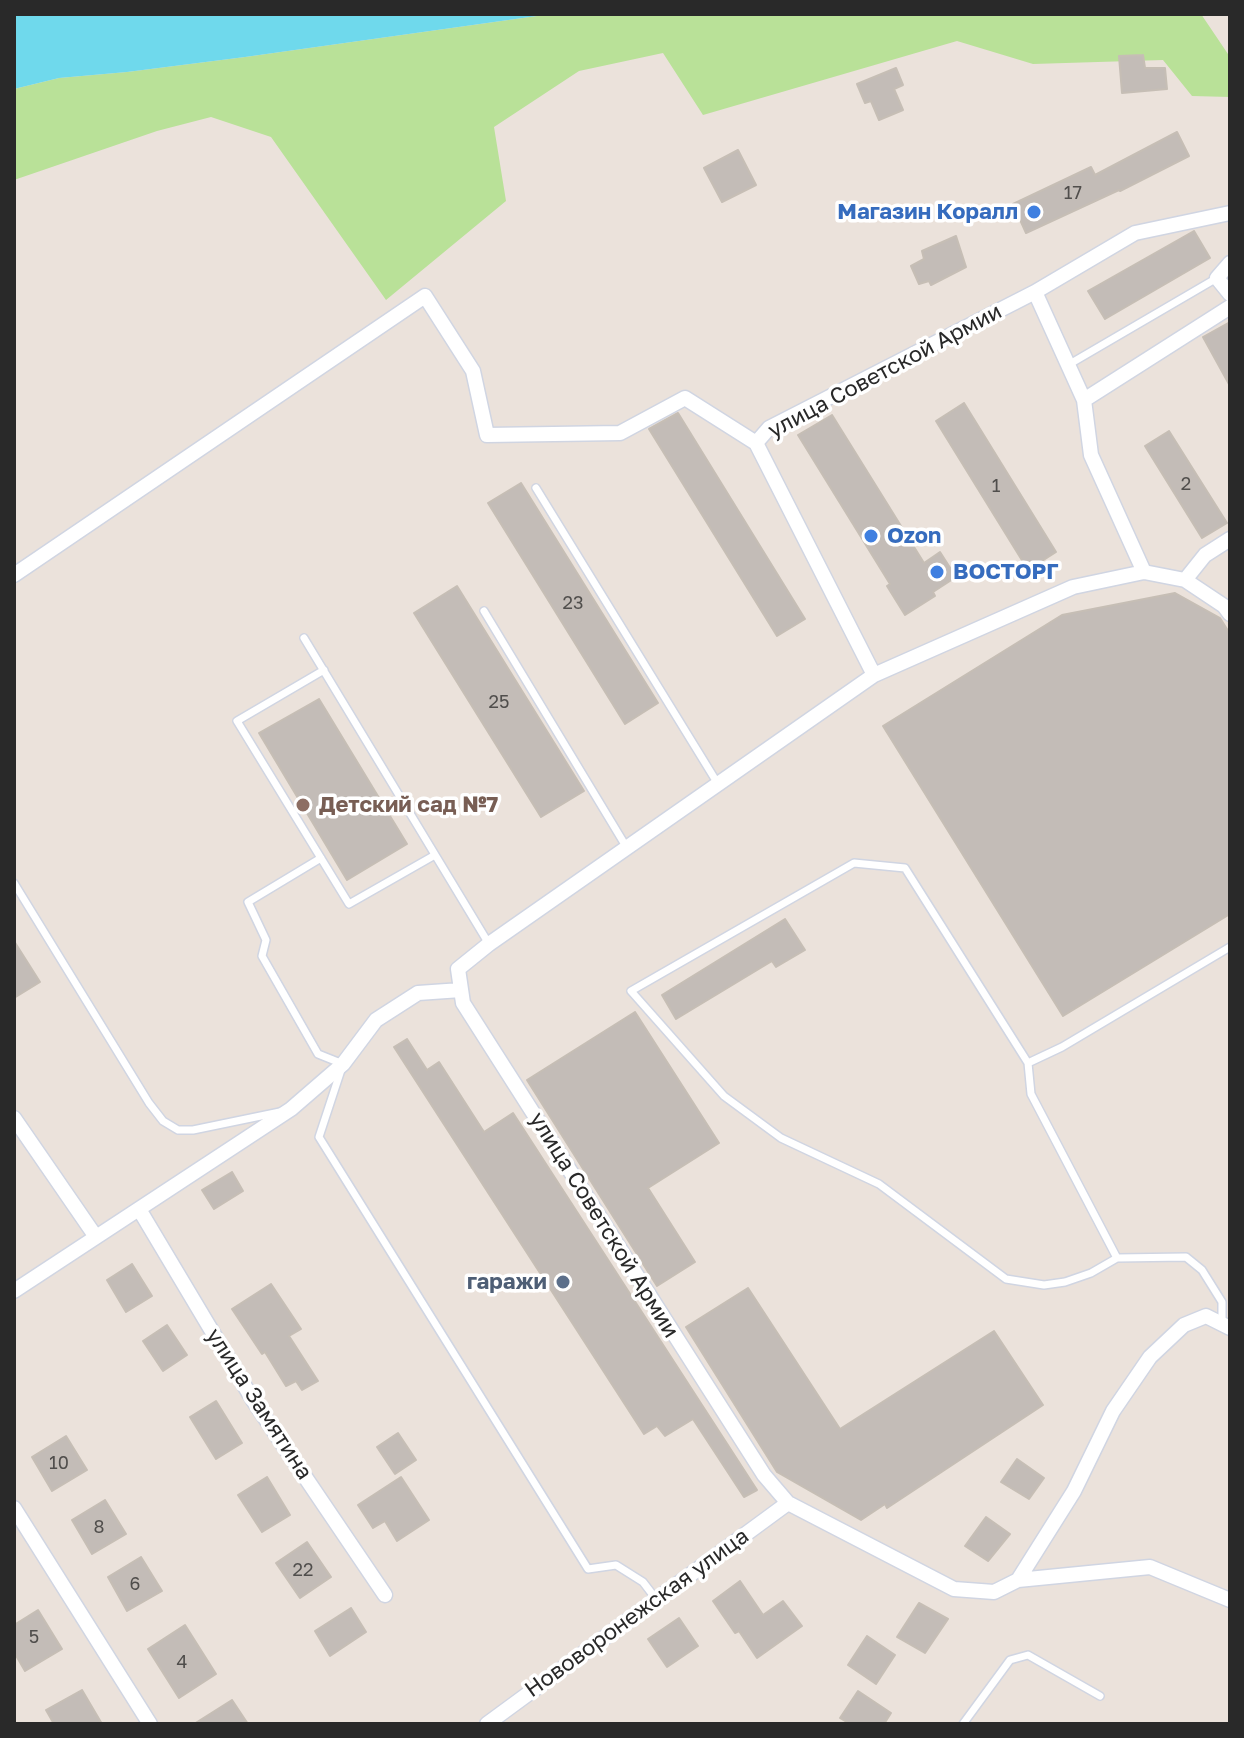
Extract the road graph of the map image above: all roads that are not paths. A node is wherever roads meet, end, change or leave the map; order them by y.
1 (1230, 213) edge
2 (1230, 263) edge
3 (1217, 278) junction
4 (1035, 292) junction
5 (1230, 294) edge
6 (1230, 307) edge
7 (1068, 365) junction
8 (1084, 400) junction
9 (756, 443) junction
10 (536, 488) dead end
11 (1230, 539) edge
12 (1144, 572) junction
13 (14, 575) edge
14 (1185, 580) junction
15 (484, 611) dead end
16 (1230, 614) edge
17 (304, 638) dead end
18 (324, 670) junction
19 (874, 675) junction
20 (718, 784) junction
21 (627, 848) junction
22 (435, 855) junction
23 (321, 858) junction
24 (14, 883) edge
25 (489, 944) junction
26 (1230, 947) edge
27 (461, 990) junction
28 (1028, 1063) junction
29 (343, 1064) junction
30 (291, 1109) junction
31 (14, 1118) edge
32 (139, 1209) junction
33 (96, 1237) junction
34 (1117, 1258) junction
35 (14, 1291) edge
36 (1226, 1326) edge
37 (788, 1503) junction
38 (14, 1508) edge
39 (1018, 1580) junction
40 (385, 1595) dead end
41 (656, 1599) junction
42 (1230, 1600) edge
43 (1100, 1696) dead end
44 (150, 1724) edge
45 (487, 1724) edge
46 (963, 1724) edge

1 - 4 street, улица Советской Армии
2 - 3 street
3 - 5 street
3 - 7 lane
4 - 7 street
4 - 9 street, улица Советской Армии
6 - 8 street
7 - 8 street
8 - 12 street
9 - 13 street
9 - 19 street, улица Советской Армии
10 - 20 lane
11 - 14 street
12 - 14 street
12 - 19 street
14 - 16 street
15 - 21 lane
17 - 18 lane
18 - 22 lane
18 - 23 lane
19 - 20 street
20 - 21 street
21 - 25 street
22 - 23 lane
22 - 25 lane
23 - 29 lane
24 - 30 lane
25 - 27 street
26 - 28 lane
27 - 29 street
27 - 37 street, улица Советской Армии
28 - 34 lane
28 - 34 lane
29 - 30 street
29 - 41 lane
30 - 32 street
31 - 33 street
32 - 33 street
32 - 40 street, улица Замятина
33 - 35 street
34 - 36 lane
36 - 39 street
37 - 39 street, улица Советской Армии
37 - 41 street, Нововоронежская улица
38 - 44 street
39 - 42 street, улица Советской Армии
41 - 45 street, Нововоронежская улица
43 - 46 lane

